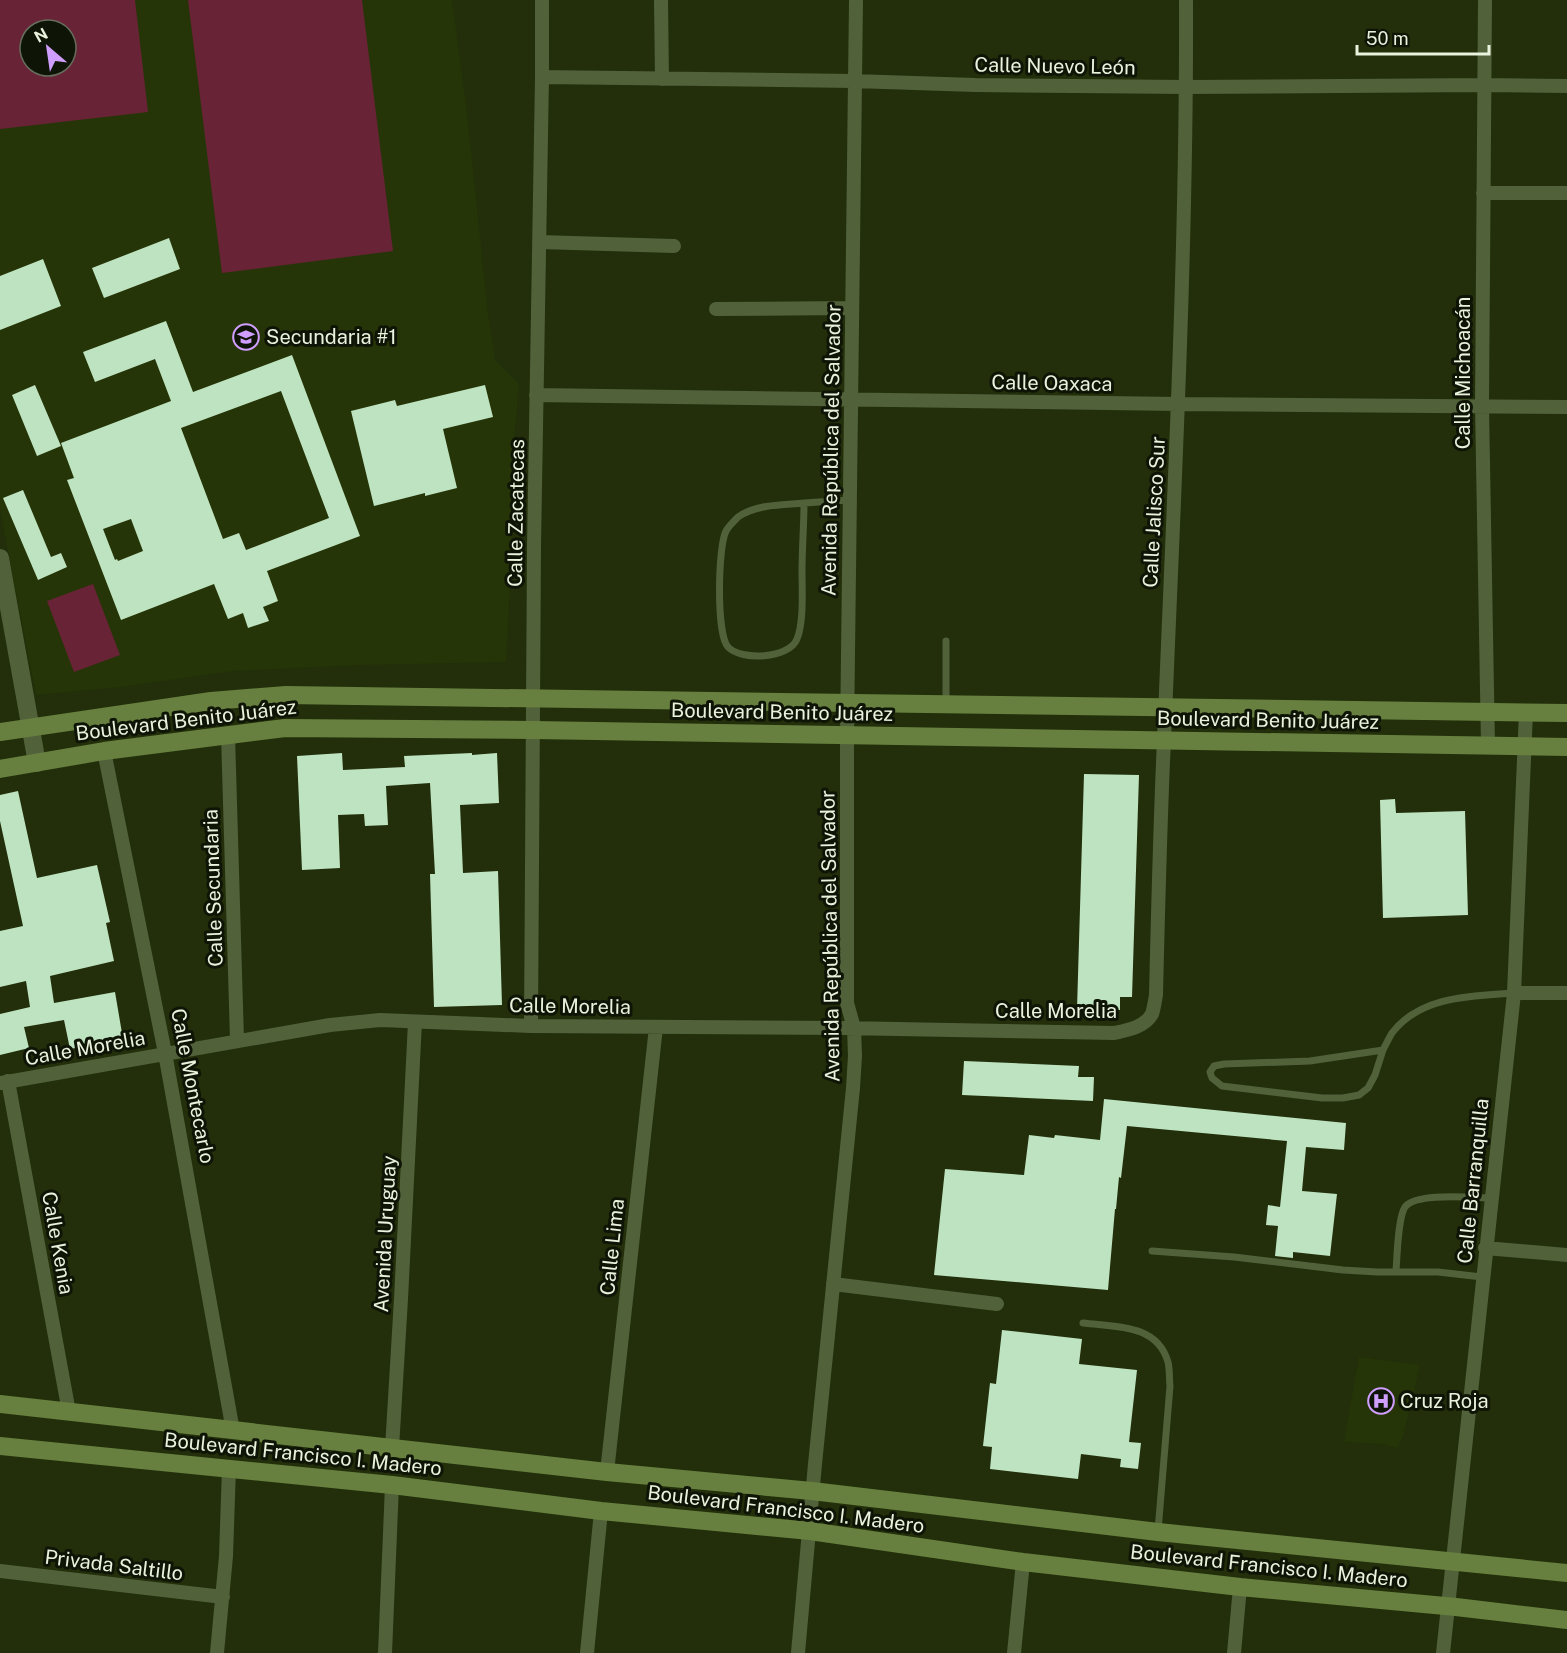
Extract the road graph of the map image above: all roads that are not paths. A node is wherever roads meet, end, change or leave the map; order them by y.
1 (542, 0) edge
2 (661, 0) edge
3 (856, 0) edge
4 (1186, 0) edge
5 (1485, 0) edge
6 (542, 77) junction
7 (662, 79) junction
8 (854, 81) junction
9 (1484, 85) junction
10 (1567, 86) edge
11 (1186, 87) junction
12 (1483, 193) junction
13 (1567, 193) edge
14 (539, 242) junction
15 (674, 246) dead end
16 (852, 308) junction
17 (716, 309) dead end
18 (536, 395) junction
19 (851, 399) junction
20 (1179, 404) junction
21 (1482, 406) junction
22 (1567, 407) edge
23 (849, 501) junction
24 (804, 503) junction
25 (0, 558) edge
26 (946, 641) dead end
27 (534, 699) junction
28 (848, 703) junction
29 (946, 704) junction
30 (1165, 707) junction
31 (1486, 712) junction
32 (1526, 712) junction
33 (1567, 713) edge
34 (32, 726) junction
35 (533, 730) junction
36 (0, 732) edge
37 (228, 735) junction
38 (847, 735) junction
39 (1164, 740) junction
40 (1488, 746) junction
41 (1525, 746) junction
42 (1567, 747) edge
43 (104, 751) junction
44 (37, 763) junction
45 (0, 769) edge
46 (1514, 993) junction
47 (1567, 993) edge
48 (415, 1022) junction
49 (1144, 1023) joint
50 (531, 1026) junction
51 (656, 1027) junction
52 (854, 1029) junction
53 (237, 1040) junction
54 (1383, 1050) junction
55 (165, 1053) junction
56 (4, 1082) edge
57 (1492, 1198) junction
58 (1485, 1248) junction
59 (1152, 1251) dead end
60 (1567, 1255) edge
61 (1396, 1271) junction
62 (1482, 1277) junction
63 (833, 1284) junction
64 (997, 1304) dead end
65 (1083, 1323) dead end
66 (0, 1404) edge
67 (69, 1412) junction
68 (232, 1431) junction
69 (0, 1446) edge
70 (392, 1448) junction
71 (229, 1468) junction
72 (607, 1472) junction
73 (392, 1485) junction
74 (812, 1491) junction
75 (601, 1511) junction
76 (810, 1531) junction
77 (1158, 1532) junction
78 (1453, 1561) junction
79 (1023, 1562) junction
80 (0, 1571) edge
81 (1567, 1573) edge
82 (1240, 1587) junction
83 (223, 1597) junction
84 (1448, 1606) junction
85 (1567, 1620) edge
86 (217, 1653) edge
87 (385, 1653) edge
88 (587, 1653) edge
89 (798, 1653) edge
90 (1014, 1653) edge
91 (1234, 1653) edge
92 (1443, 1653) edge

1 - 6 street, Calle Zacatecas
2 - 7 street
3 - 8 street, Avenida República del Salvador
4 - 11 street, Calle Jalisco Sur
5 - 9 street, Calle Michoacán
6 - 7 street, Calle Nuevo León
6 - 14 street, Calle Zacatecas
7 - 8 street, Calle Nuevo León
8 - 11 street, Calle Nuevo León
8 - 16 street, Avenida República del Salvador
9 - 10 street, Calle Nuevo León
9 - 11 street, Calle Nuevo León
9 - 12 street, Calle Michoacán
11 - 20 street, Calle Jalisco Sur
12 - 13 street
12 - 21 street, Calle Michoacán
14 - 15 street
14 - 18 street, Calle Zacatecas
16 - 17 street
16 - 19 street, Avenida República del Salvador
18 - 19 street, Calle Oaxaca
18 - 27 street, Calle Zacatecas
19 - 20 street, Calle Oaxaca
19 - 23 street, Avenida República del Salvador
20 - 21 street, Calle Oaxaca
20 - 30 street, Calle Jalisco Sur
21 - 22 street, Calle Oaxaca
21 - 31 street, Calle Michoacán
23 - 24 lane
23 - 28 street, Avenida República del Salvador
24 - 24 lane
25 - 34 street
26 - 29 lane
27 - 28 main road, Boulevard Benito Juárez
27 - 34 main road, Boulevard Benito Juárez
27 - 35 street, Calle Zacatecas
28 - 29 main road, Boulevard Benito Juárez
28 - 38 street, Avenida República del Salvador
29 - 30 main road, Boulevard Benito Juárez
30 - 31 main road, Boulevard Benito Juárez
30 - 39 street, Calle Jalisco Sur
31 - 32 main road, Boulevard Benito Juárez
31 - 40 street, Calle Michoacán
32 - 33 main road, Boulevard Benito Juárez
32 - 41 street, Calle Barranquilla
34 - 36 main road, Boulevard Benito Juárez
34 - 44 street
35 - 37 main road, Boulevard Benito Juárez
35 - 38 main road, Boulevard Benito Juárez
35 - 50 street, Calle Zacatecas
37 - 43 main road, Boulevard Benito Juárez
37 - 53 street, Calle Secundaria
38 - 39 main road, Boulevard Benito Juárez
38 - 52 street, Avenida República del Salvador
39 - 40 main road, Boulevard Benito Juárez
39 - 49 street, Calle Jalisco Sur
40 - 41 main road, Boulevard Benito Juárez
41 - 42 main road, Boulevard Benito Juárez
41 - 46 street, Calle Barranquilla
43 - 44 main road, Boulevard Benito Juárez
43 - 55 street, Calle Montecarlo
44 - 45 main road, Boulevard Benito Juárez
46 - 47 street
46 - 54 lane
46 - 57 street, Calle Barranquilla
48 - 50 street, Calle Morelia
48 - 53 street, Calle Morelia
48 - 70 street, Avenida Uruguay
49 - 52 street, Calle Morelia
50 - 51 street, Calle Morelia
51 - 52 street, Calle Morelia
51 - 72 street, Calle Lima
52 - 63 street, Avenida República del Salvador
53 - 55 street, Calle Morelia
54 - 54 lane
55 - 56 street, Calle Morelia
55 - 68 street, Calle Montecarlo
56 - 67 street, Calle Kenia
57 - 58 street, Calle Barranquilla
57 - 61 lane
58 - 60 street
58 - 62 street, Calle Barranquilla
59 - 61 lane
61 - 62 lane
62 - 78 street, Calle Barranquilla
63 - 64 street
63 - 74 street, Avenida República del Salvador
65 - 77 lane
66 - 67 main road, Boulevard Francisco I. Madero
67 - 68 main road, Boulevard Francisco I. Madero
68 - 70 main road, Boulevard Francisco I. Madero
69 - 71 main road, Boulevard Francisco I. Madero
70 - 72 main road, Boulevard Francisco I. Madero
71 - 73 main road, Boulevard Francisco I. Madero
71 - 83 street
72 - 74 main road, Boulevard Francisco I. Madero
73 - 75 main road, Boulevard Francisco I. Madero
73 - 87 street
74 - 76 street, Avenida República del Salvador
74 - 77 main road, Boulevard Francisco I. Madero
75 - 76 main road, Boulevard Francisco I. Madero
75 - 88 street
76 - 79 main road, Boulevard Francisco I. Madero
76 - 89 street, Avenida República del Salvador
77 - 78 main road, Boulevard Francisco I. Madero
78 - 81 main road, Boulevard Francisco I. Madero
78 - 84 street, Calle Barranquilla
79 - 82 main road, Boulevard Francisco I. Madero
79 - 90 street
80 - 83 street, Privada Saltillo
82 - 84 main road, Boulevard Francisco I. Madero
82 - 91 street
83 - 86 street
84 - 85 main road, Boulevard Francisco I. Madero
84 - 92 street, Calle Barranquilla

